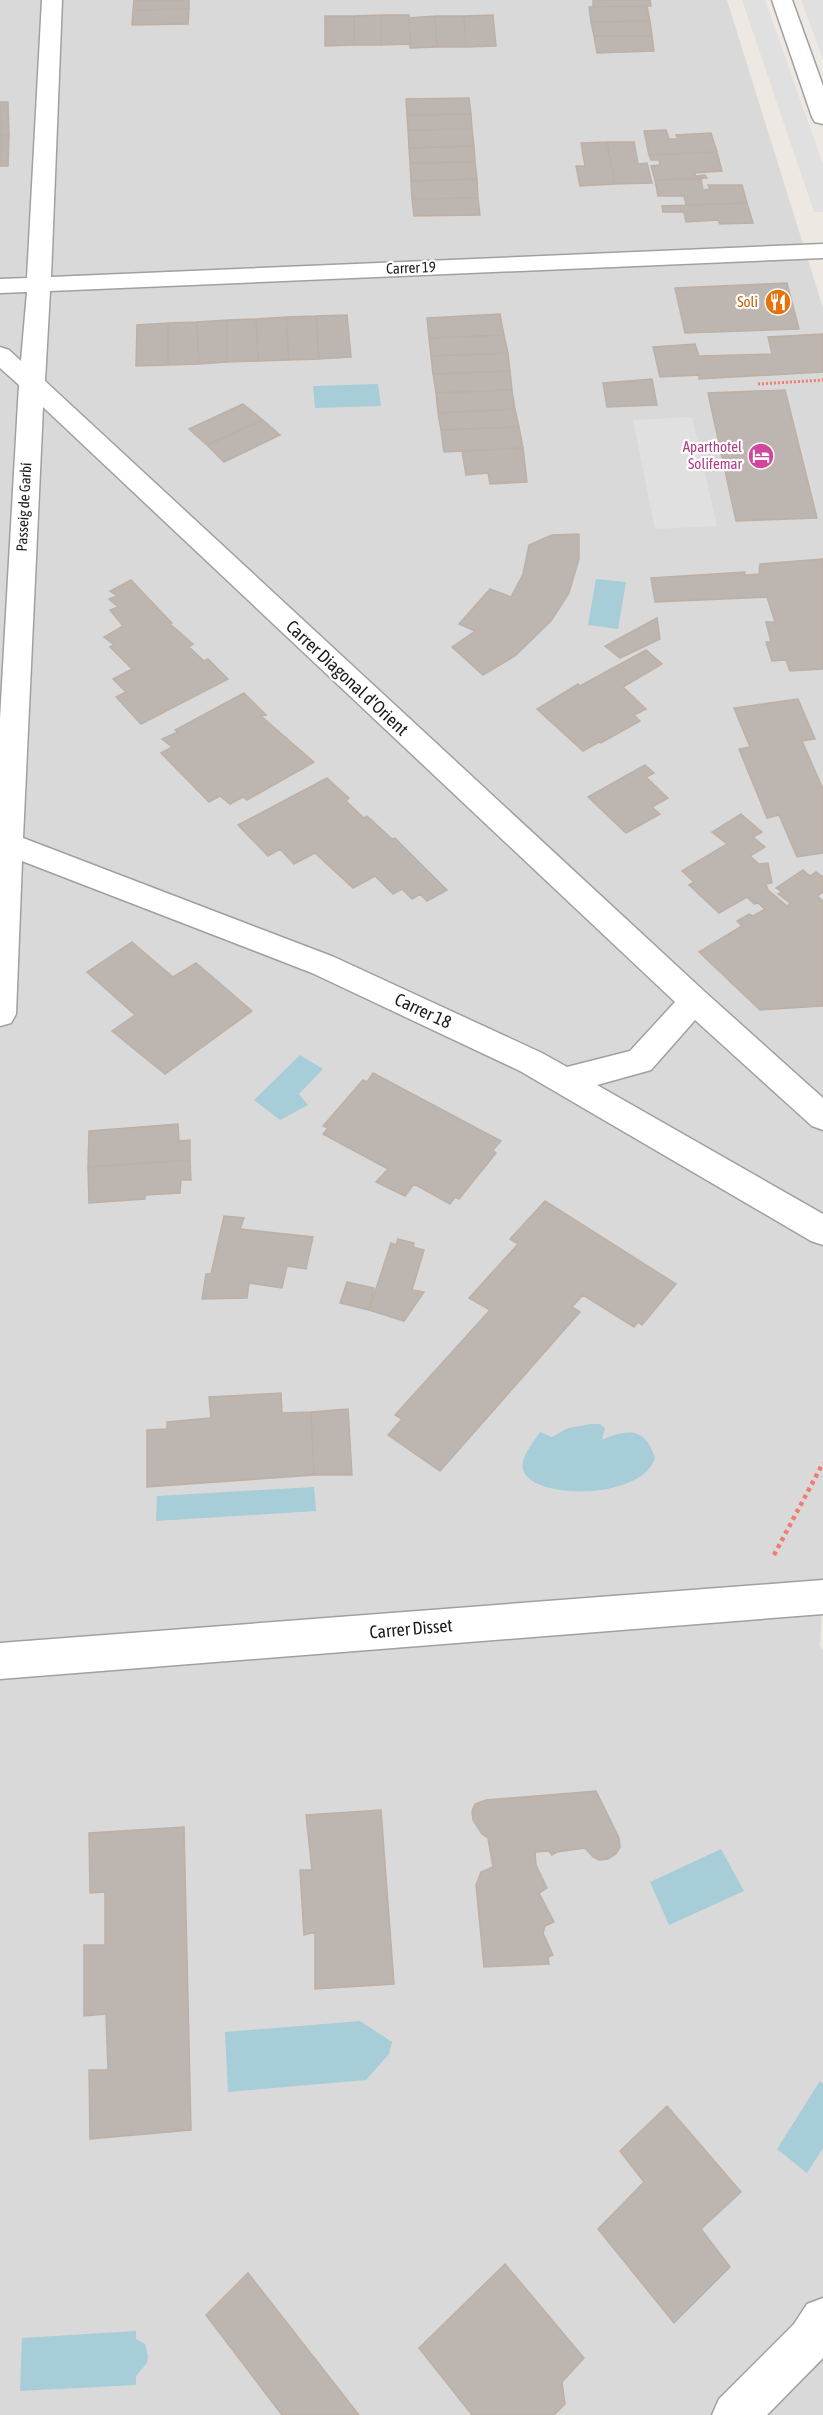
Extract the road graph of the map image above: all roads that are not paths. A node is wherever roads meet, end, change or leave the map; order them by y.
1 (52, 0) edge
2 (782, 0) edge
3 (823, 117) edge
4 (823, 251) edge
5 (39, 284) junction
6 (0, 286) edge
7 (0, 355) edge
8 (31, 382) junction
9 (4, 842) edge
10 (694, 1001) junction
11 (0, 1014) edge
12 (563, 1081) junction
13 (823, 1116) edge
14 (823, 1231) edge
15 (823, 1597) edge
16 (0, 1661) edge
17 (819, 2335) edge
18 (735, 2415) edge

1 - 5 street, Passeig de Garbí
2 - 3 street
4 - 5 street, Carrer 19
5 - 6 street, Carrer 19
5 - 8 street, Passeig de Garbí
7 - 8 street, Carrer Diagonal d'Orient
8 - 9 street, Passeig de Garbí
8 - 10 street, Carrer Diagonal d'Orient
9 - 11 street, Passeig de Garbí
9 - 12 street, Carrer 18
10 - 12 street
10 - 13 street, Carrer Diagonal d'Orient
12 - 14 street, Carrer 18
15 - 16 street, Carrer Disset
17 - 18 street

